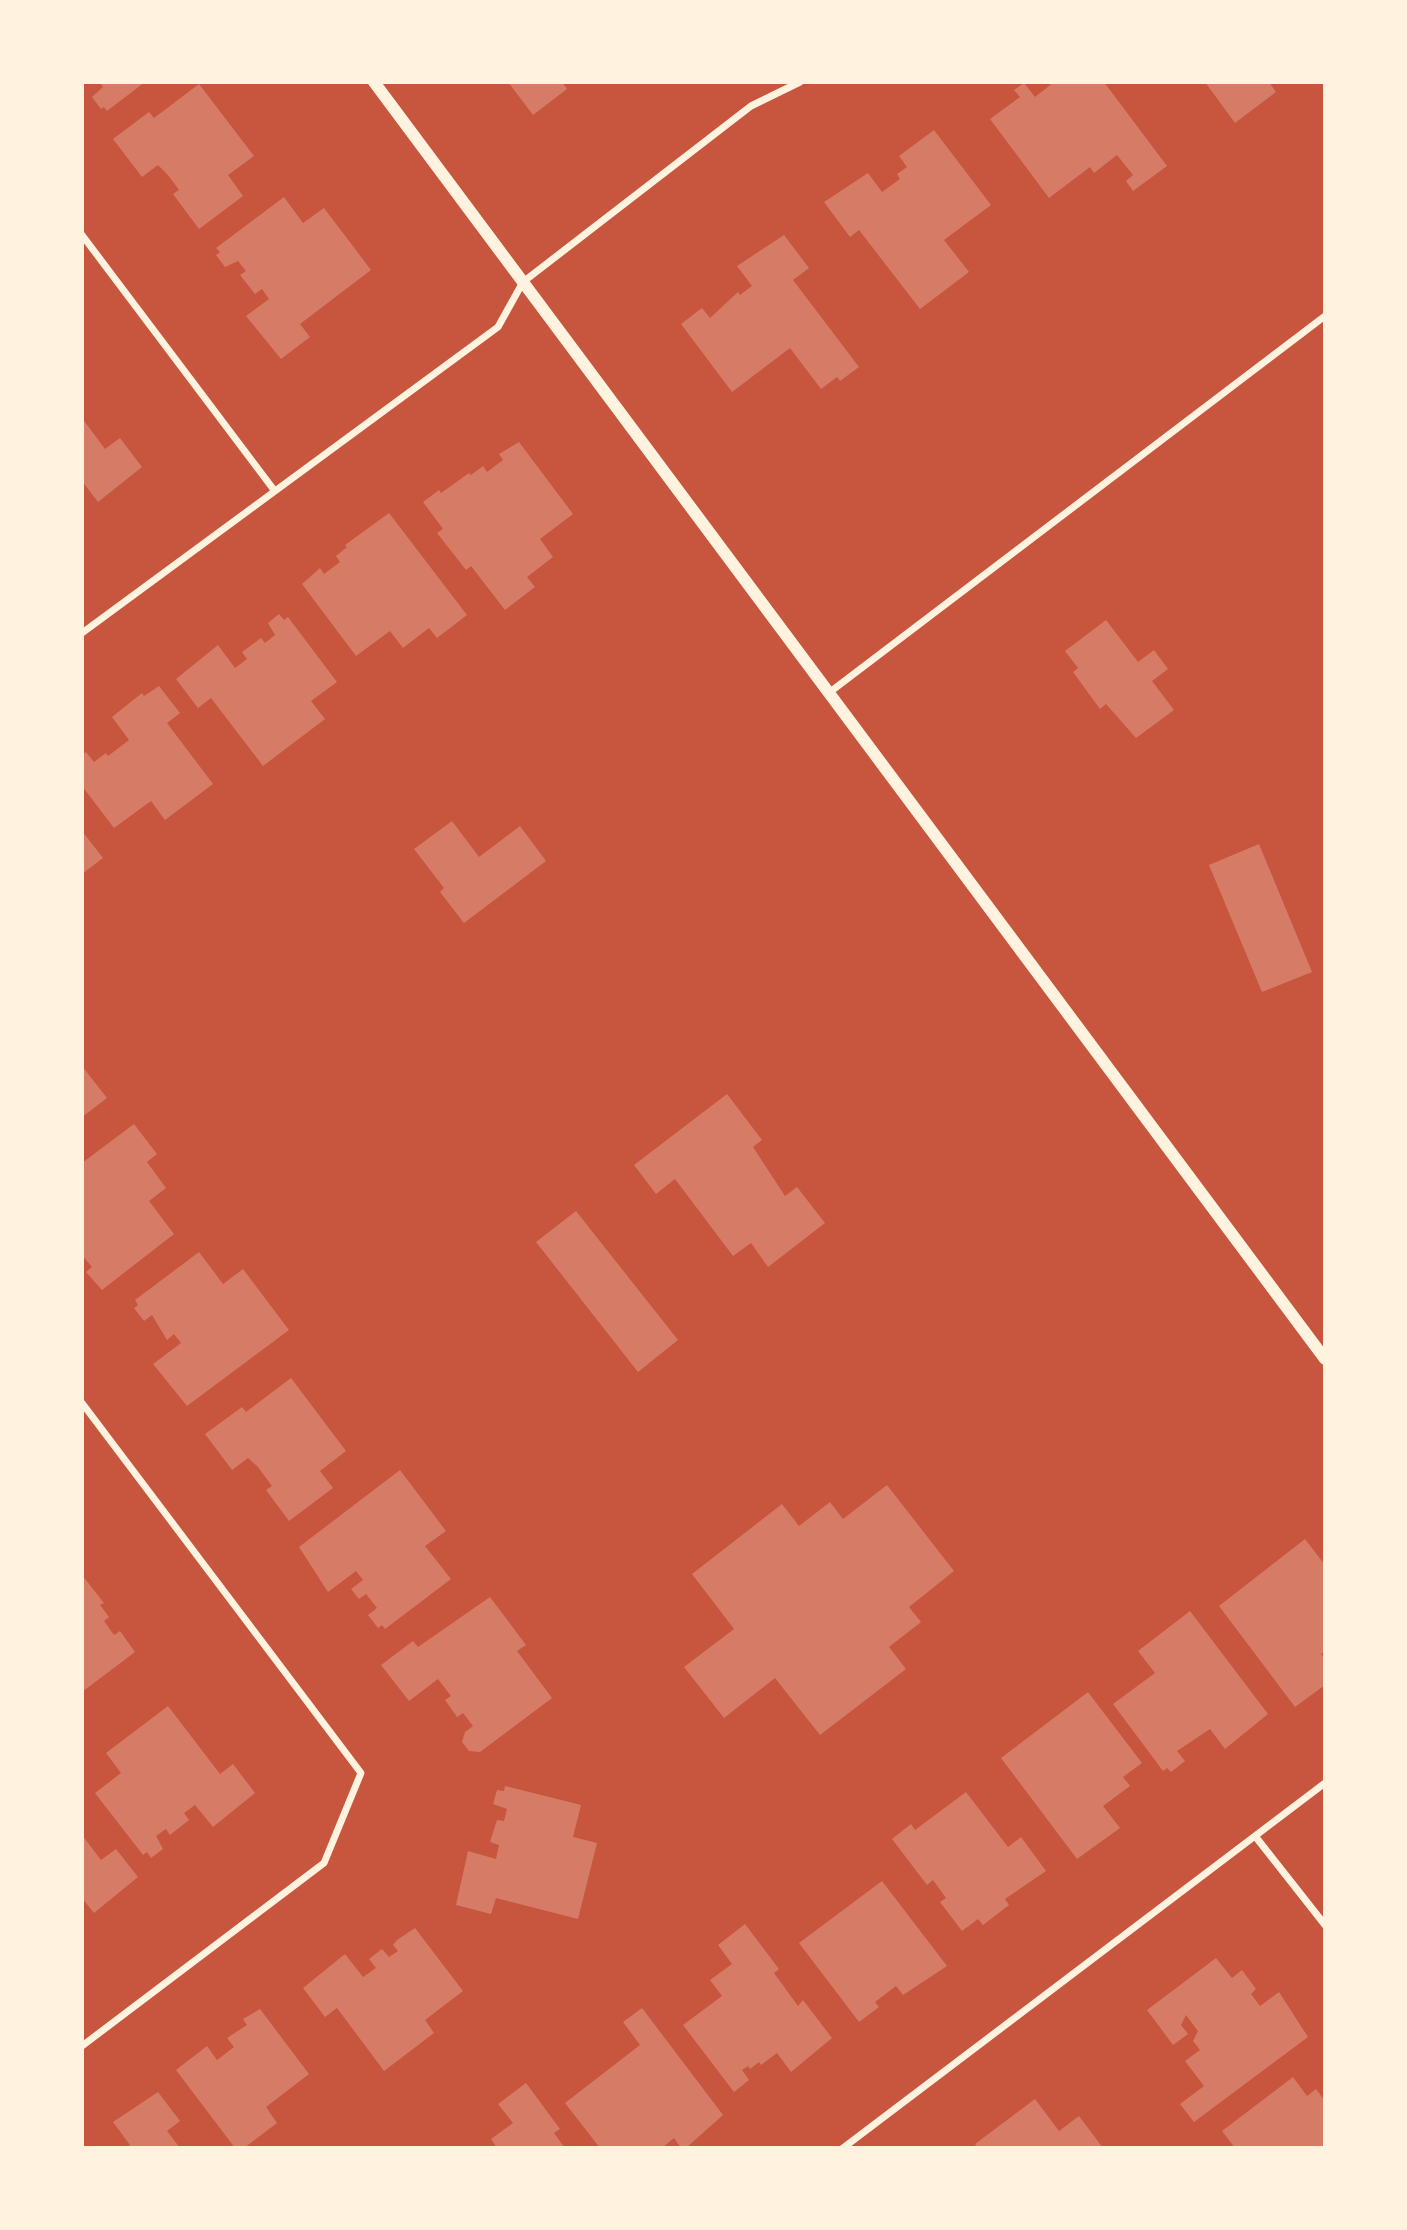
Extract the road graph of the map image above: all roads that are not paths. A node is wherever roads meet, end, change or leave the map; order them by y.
1 (374, 82) edge
2 (800, 82) edge
3 (82, 235) edge
4 (523, 282) junction
5 (1325, 316) edge
6 (274, 490) junction
7 (82, 633) edge
8 (830, 692) junction
9 (1325, 1359) edge
10 (82, 1403) edge
11 (1325, 1783) edge
12 (1255, 1836) junction
13 (1325, 1925) edge
14 (82, 2046) edge
15 (843, 2148) edge

1 - 4 street
2 - 4 street
3 - 6 street
4 - 6 street
4 - 8 street
5 - 8 street
6 - 7 street
8 - 9 street
10 - 14 street
11 - 12 street
12 - 13 street
12 - 15 street

